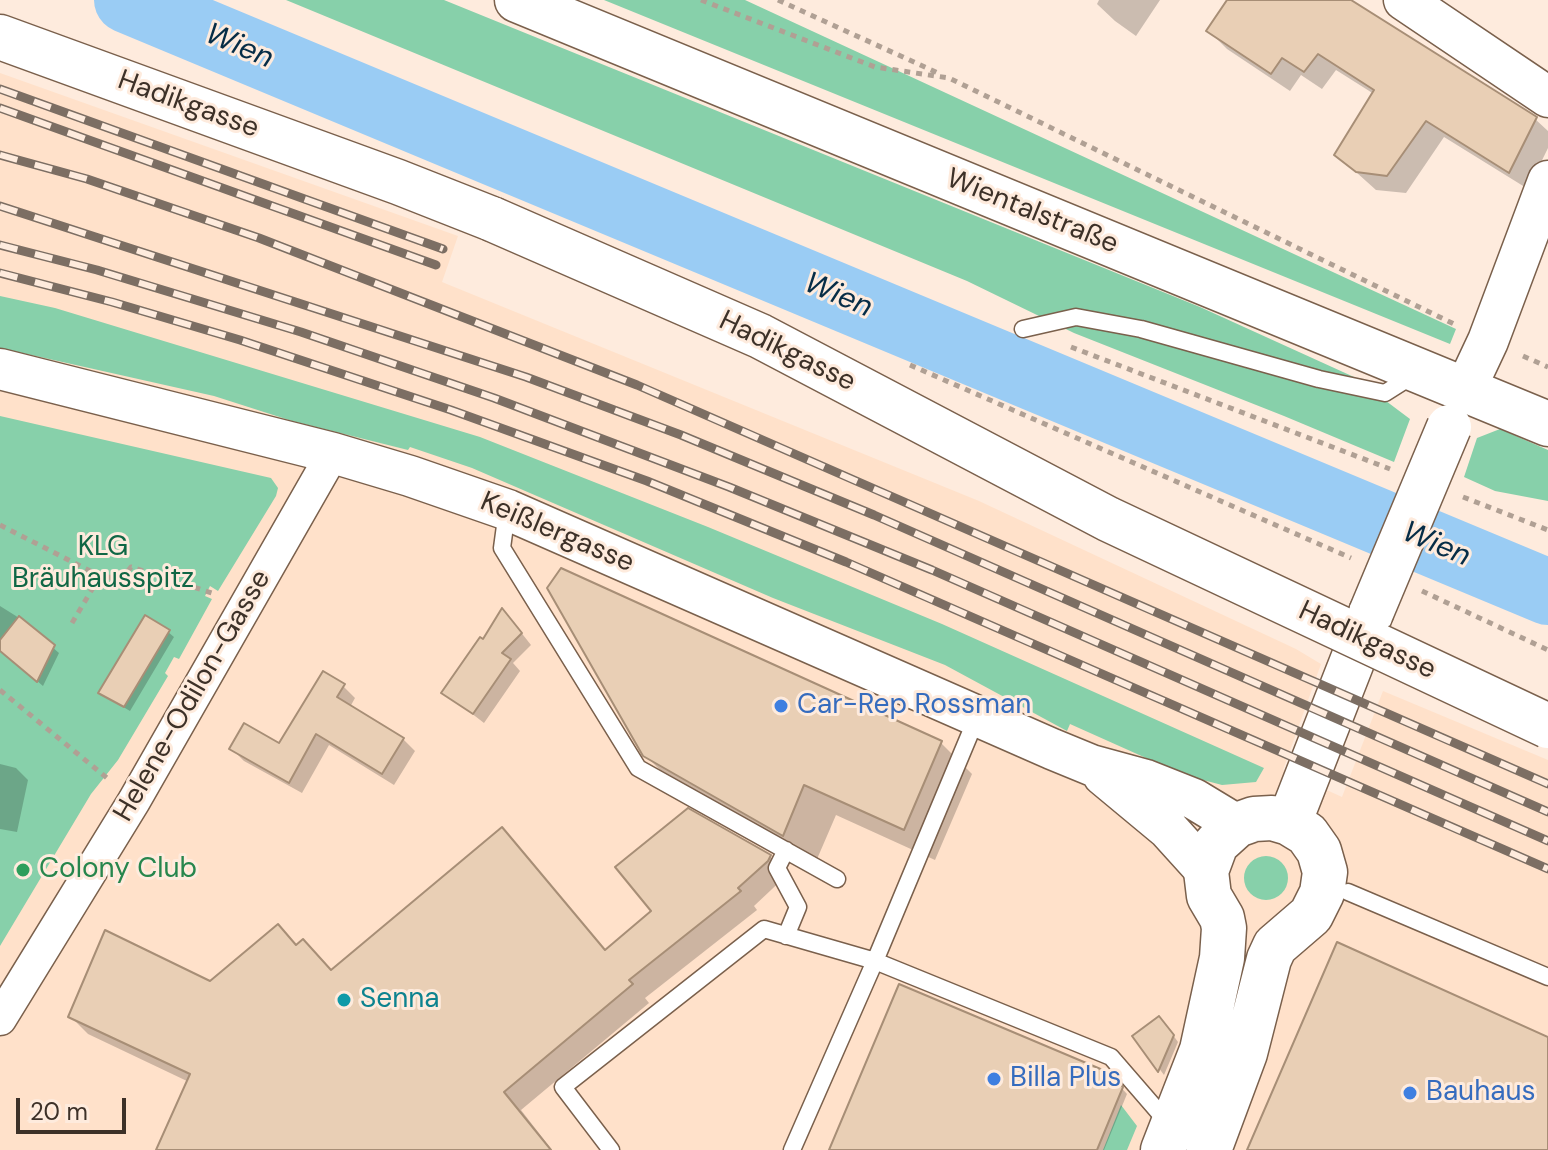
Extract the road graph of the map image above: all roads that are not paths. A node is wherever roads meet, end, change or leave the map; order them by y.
1 (517, 0) edge
2 (1404, 0) edge
3 (0, 37) edge
4 (1548, 97) edge
5 (1548, 181) edge
6 (1023, 329) road end
7 (0, 369) edge
8 (1420, 371) junction
9 (1457, 408) junction
10 (1548, 424) edge
11 (333, 453) junction
12 (508, 510) junction
13 (977, 716) junction
14 (1548, 726) edge
15 (1091, 765) junction
16 (1289, 823) junction
17 (1237, 825) junction
18 (786, 850) junction
19 (1206, 871) junction
20 (837, 879) dead end
21 (1348, 892) dead end
22 (1222, 918) junction
23 (1291, 930) junction
24 (786, 936) junction
25 (875, 961) junction
26 (1548, 977) edge
27 (0, 1019) edge
28 (1190, 1135) edge
29 (611, 1150) edge
30 (792, 1150) edge

1 - 8 main road, Wientalstraße
2 - 4 street
3 - 14 main road, Hadikgasse, bridge
5 - 9 street
6 - 8 lane
7 - 11 street, Keißlergasse
8 - 9 main road, Wientalstraße
9 - 10 main road, Wientalstraße
9 - 16 main road, bridge
11 - 12 street, Keißlergasse
11 - 27 street, Helene-Odilon-Gasse
12 - 13 street, Keißlergasse
12 - 18 lane
13 - 15 street, Keißlergasse
13 - 25 lane
15 - 17 street, Keißlergasse
15 - 19 street, Keißlergasse
16 - 17 main road
16 - 23 main road
17 - 19 main road
18 - 20 lane
18 - 24 lane
19 - 22 main road
21 - 26 lane
22 - 23 main road
22 - 28 main road
23 - 28 main road
24 - 25 lane
24 - 29 lane
25 - 28 lane
25 - 30 lane

